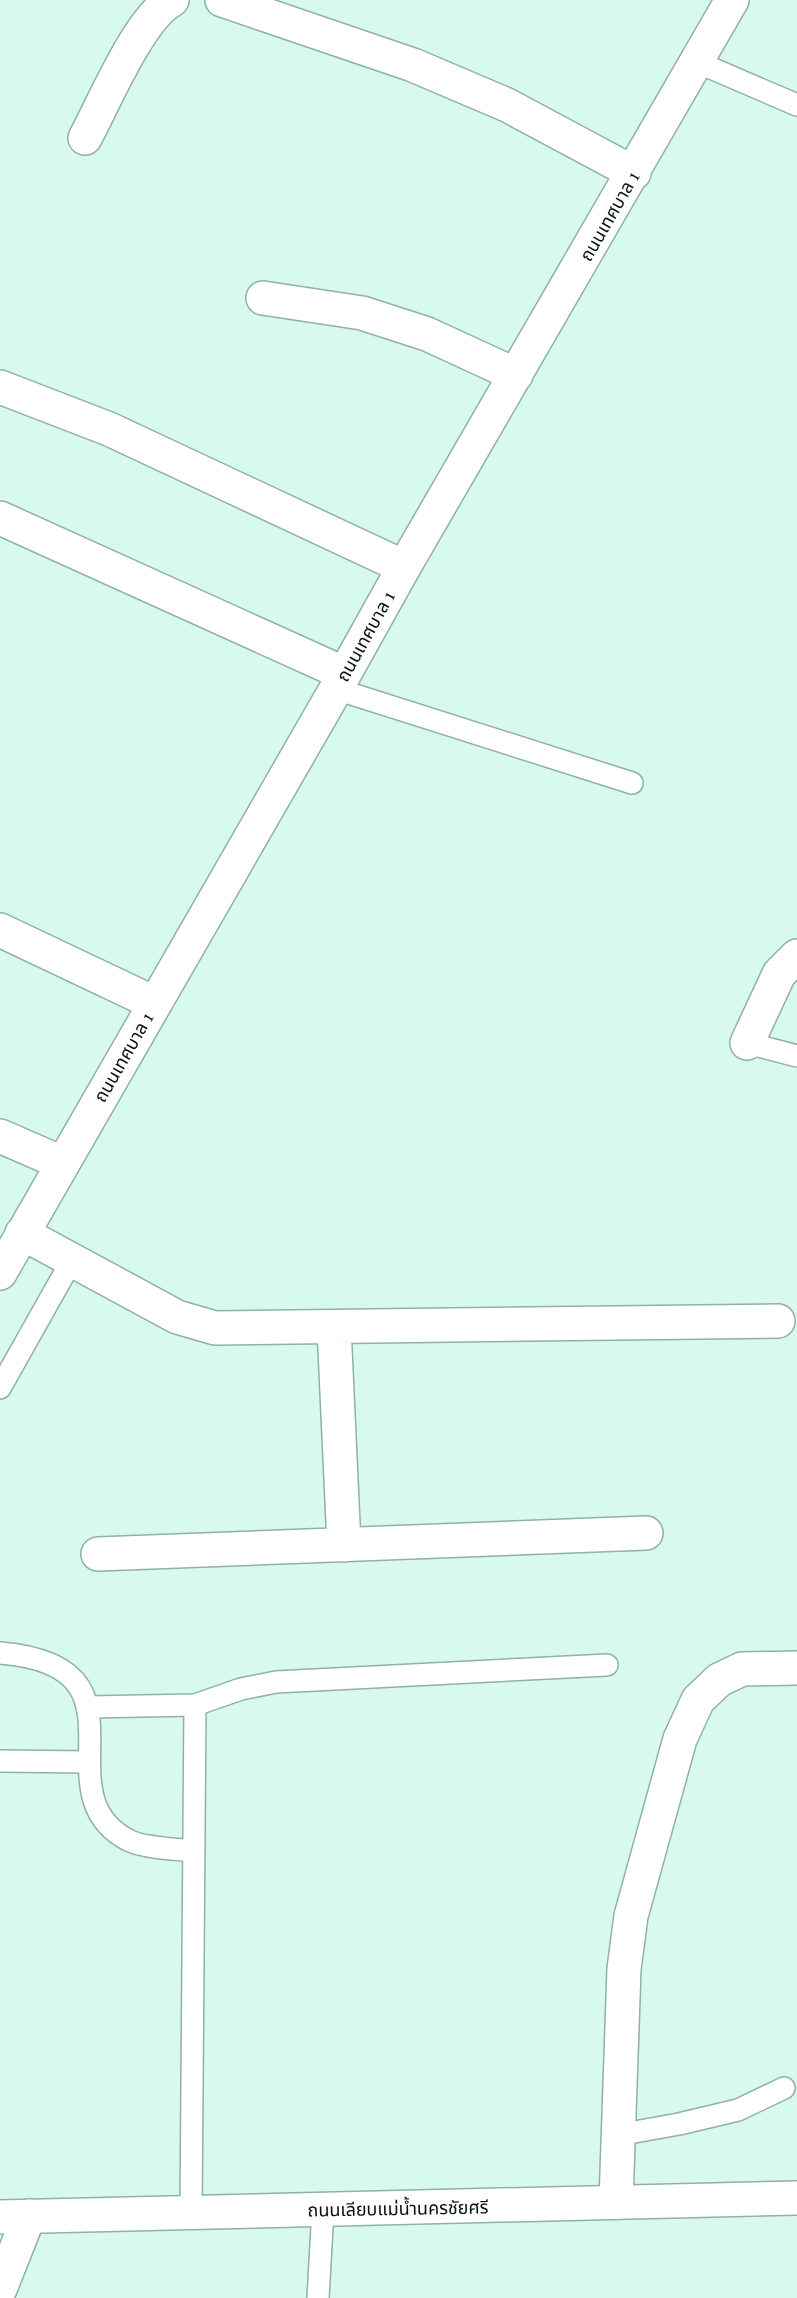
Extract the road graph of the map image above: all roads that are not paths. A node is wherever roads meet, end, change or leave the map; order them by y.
1 (172, 0) edge
2 (222, 0) edge
3 (732, 0) edge
4 (697, 62) junction
5 (797, 105) edge
6 (85, 138) dead end
7 (634, 173) junction
8 (263, 298) dead end
9 (516, 375) junction
10 (0, 387) edge
11 (0, 518) edge
12 (404, 567) junction
13 (340, 681) junction
14 (632, 783) dead end
15 (0, 930) edge
16 (797, 956) edge
17 (154, 1003) junction
18 (747, 1043) joint
19 (797, 1056) edge
20 (0, 1136) edge
21 (62, 1163) junction
22 (22, 1233) junction
23 (72, 1260) junction
24 (0, 1273) edge
25 (778, 1321) dead end
26 (334, 1327) junction
27 (0, 1388) edge
28 (646, 1533) dead end
29 (344, 1545) junction
30 (98, 1554) dead end
31 (0, 1653) edge
32 (607, 1665) dead end
33 (797, 1668) edge
34 (195, 1705) junction
35 (89, 1707) junction
36 (0, 1761) edge
37 (89, 1762) junction
38 (194, 1851) junction
39 (784, 2088) dead end
40 (618, 2135) junction
41 (797, 2198) edge
42 (616, 2202) junction
43 (323, 2210) junction
44 (190, 2212) junction
45 (14, 2217) edge
46 (0, 2289) edge
47 (318, 2298) edge

1 - 6 street
2 - 7 street
3 - 4 street, ถนนเทศบาล 1
4 - 5 lane
4 - 7 street, ถนนเทศบาล 1
7 - 9 street, ถนนเทศบาล 1
8 - 9 street
9 - 12 street, ถนนเทศบาล 1
10 - 12 street
11 - 13 street
12 - 13 street, ถนนเทศบาล 1
13 - 14 lane
13 - 17 street, ถนนเทศบาล 1
15 - 17 street
16 - 18 street
17 - 21 street, ถนนเทศบาล 1
18 - 19 lane
20 - 21 street
21 - 22 street, ถนนเทศบาล 1
22 - 23 street
22 - 24 street, ถนนเทศบาล 1
23 - 26 street
23 - 27 lane
25 - 26 street
26 - 29 street
28 - 29 street
29 - 30 street
31 - 35 lane
32 - 34 lane
33 - 40 street
34 - 35 lane
34 - 38 lane
35 - 37 lane
36 - 37 lane
37 - 38 lane
38 - 44 lane
39 - 40 lane
40 - 42 street
41 - 42 street, ถนนเลียบแม่น้ำนครชัยศรี
42 - 43 street, ถนนเลียบแม่น้ำนครชัยศรี
43 - 44 street, ถนนเลียบแม่น้ำนครชัยศรี
43 - 47 lane
44 - 45 street, ถนนเลียบแม่น้ำนครชัยศรี
45 - 46 street

